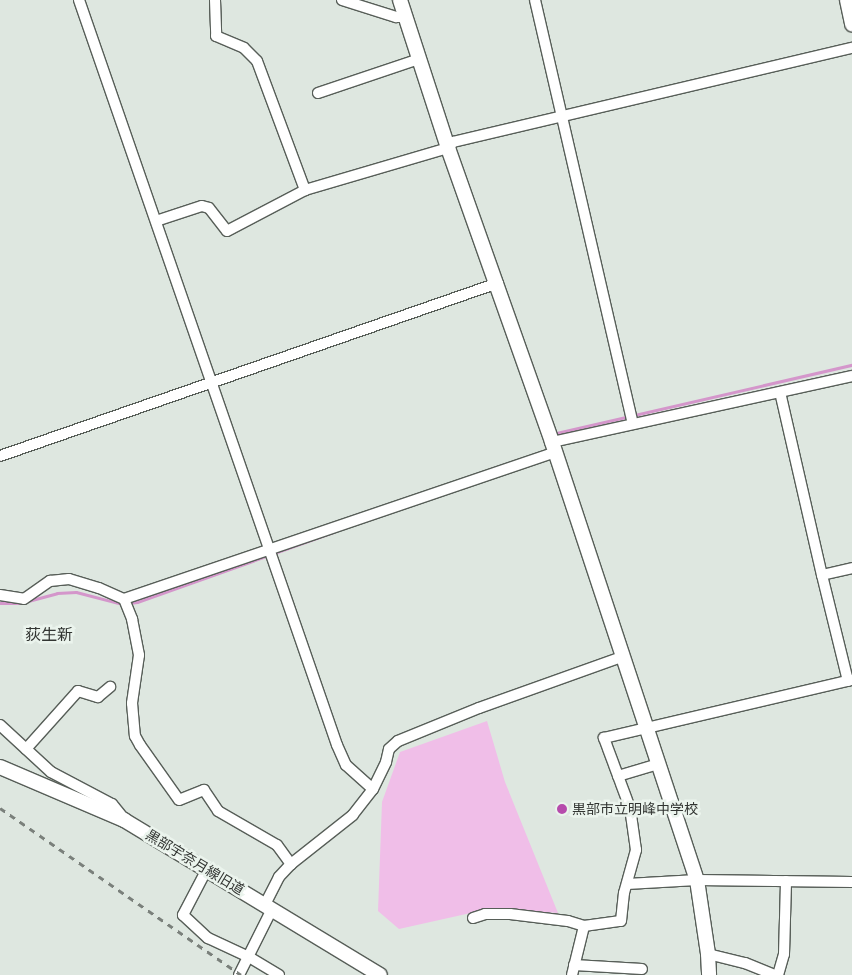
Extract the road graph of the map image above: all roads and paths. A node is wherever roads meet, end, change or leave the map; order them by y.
1 (79, 0) edge
2 (215, 0) edge
3 (342, 0) edge
4 (400, 0) edge
5 (535, 0) edge
6 (847, 0) edge
7 (406, 17) junction
8 (852, 24) edge
9 (852, 48) edge
10 (419, 59) junction
11 (318, 93) dead end
12 (562, 116) junction
13 (448, 148) junction
14 (305, 190) junction
15 (156, 221) junction
16 (498, 283) junction
17 (852, 376) edge
18 (211, 383) junction
19 (780, 392) junction
20 (634, 424) junction
21 (554, 447) junction
22 (0, 456) edge
23 (270, 549) junction
24 (852, 568) edge
25 (822, 575) junction
26 (0, 595) edge
27 (124, 599) junction
28 (624, 656) junction
29 (850, 680) edge
30 (110, 687) dead end
31 (0, 725) edge
32 (647, 727) junction
33 (26, 749) junction
34 (658, 764) junction
35 (0, 767) edge
36 (618, 776) junction
37 (373, 789) junction
38 (124, 820) junction
39 (291, 864) junction
40 (208, 869) junction
41 (697, 880) junction
42 (786, 881) junction
43 (852, 882) edge
44 (627, 884) junction
45 (269, 907) junction
46 (473, 918) dead end
47 (584, 926) junction
48 (708, 954) junction
49 (249, 957) junction
50 (642, 969) dead end
51 (573, 970) edge
52 (239, 975) edge
53 (279, 975) edge
54 (380, 975) edge
55 (709, 975) edge
56 (776, 975) edge

1 - 15 street
2 - 14 street
3 - 7 street
4 - 7 street
5 - 12 street
6 - 8 street
7 - 10 street
9 - 12 street
10 - 11 street
10 - 13 street
12 - 13 street
12 - 20 street
13 - 14 street
13 - 16 street
14 - 15 street
15 - 18 street
16 - 18 street
16 - 21 street
17 - 19 street
18 - 22 street
18 - 23 street
19 - 20 street
19 - 25 street
20 - 21 street
21 - 23 street
21 - 28 street
23 - 27 street
23 - 37 street
24 - 25 street
25 - 29 street
26 - 27 street
27 - 39 street
28 - 32 street
28 - 37 street
29 - 32 street
30 - 33 street
31 - 33 street
32 - 34 street
32 - 36 street
33 - 38 street
34 - 36 street
34 - 41 street
35 - 38 street, 黒部宇奈月線旧道
36 - 44 street
37 - 39 street
38 - 40 street, 黒部宇奈月線旧道
39 - 45 street
40 - 45 street, 黒部宇奈月線旧道
40 - 49 street
41 - 42 street
41 - 44 street
41 - 48 street
42 - 43 street
42 - 56 street
44 - 47 street
45 - 49 street
45 - 54 street, 黒部宇奈月線旧道
46 - 47 street
47 - 51 street
48 - 55 street
48 - 56 street
49 - 52 street
49 - 53 street
50 - 51 street

